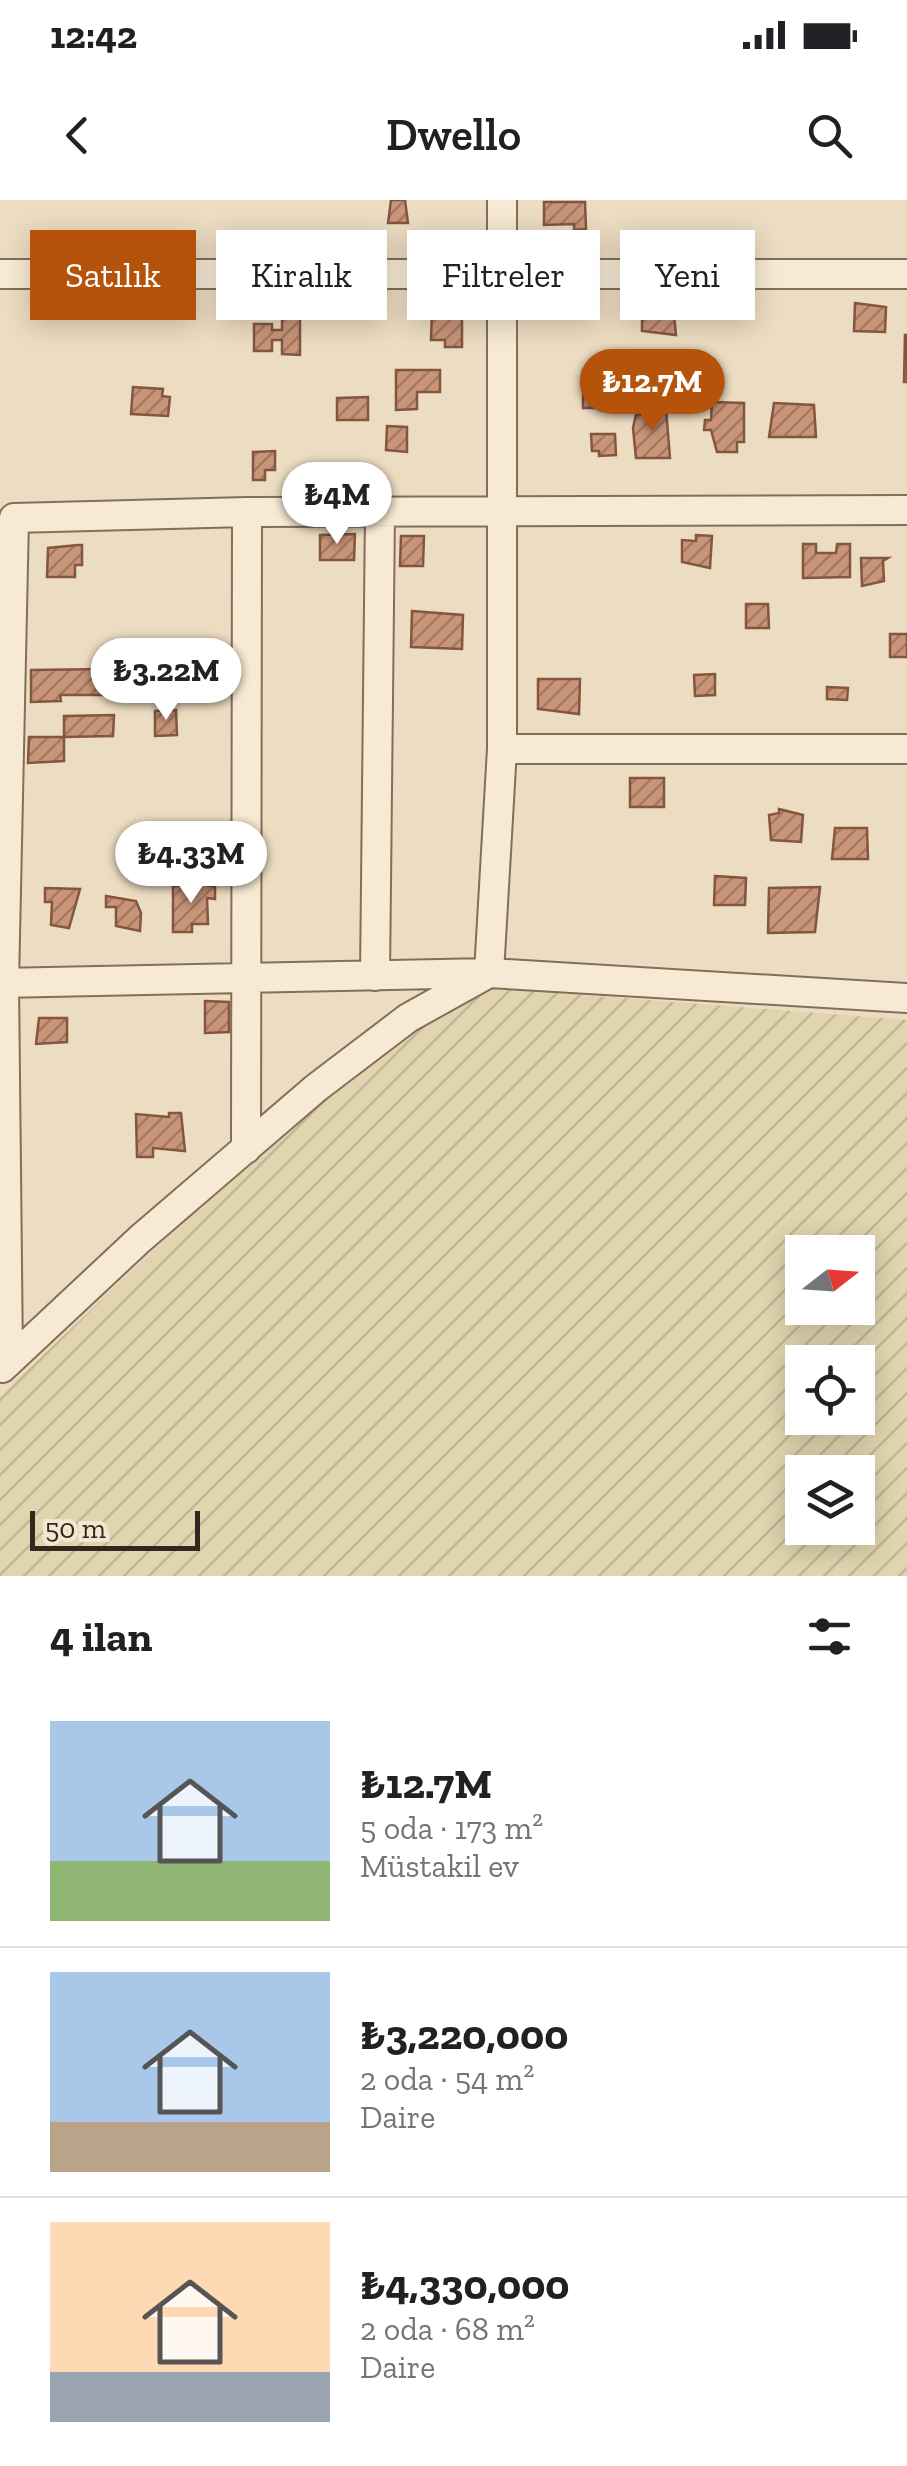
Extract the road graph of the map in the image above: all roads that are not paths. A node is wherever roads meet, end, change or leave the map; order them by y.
1 (502, 200) edge
2 (502, 230) edge
3 (0, 274) edge
4 (907, 274) edge
5 (407, 275) edge
6 (600, 275) edge
7 (502, 320) edge
8 (907, 510) edge
9 (504, 511) junction
10 (247, 512) junction
11 (380, 512) junction
12 (7, 518) edge
13 (502, 748) junction
14 (907, 749) edge
15 (490, 973) junction
16 (375, 976) junction
17 (242, 978) junction
18 (2, 983) edge
19 (907, 998) edge
20 (246, 1149) junction
21 (4, 1365) edge

1 - 2 street
3 - 5 street
4 - 6 street
7 - 9 street
8 - 9 street
9 - 11 street
9 - 13 street
10 - 11 street
10 - 12 street
10 - 17 street
11 - 16 street
12 - 18 street
13 - 14 street
13 - 15 street
15 - 16 street
15 - 19 street
15 - 20 street
16 - 17 street
17 - 18 street
17 - 20 street
18 - 21 street
20 - 21 street

